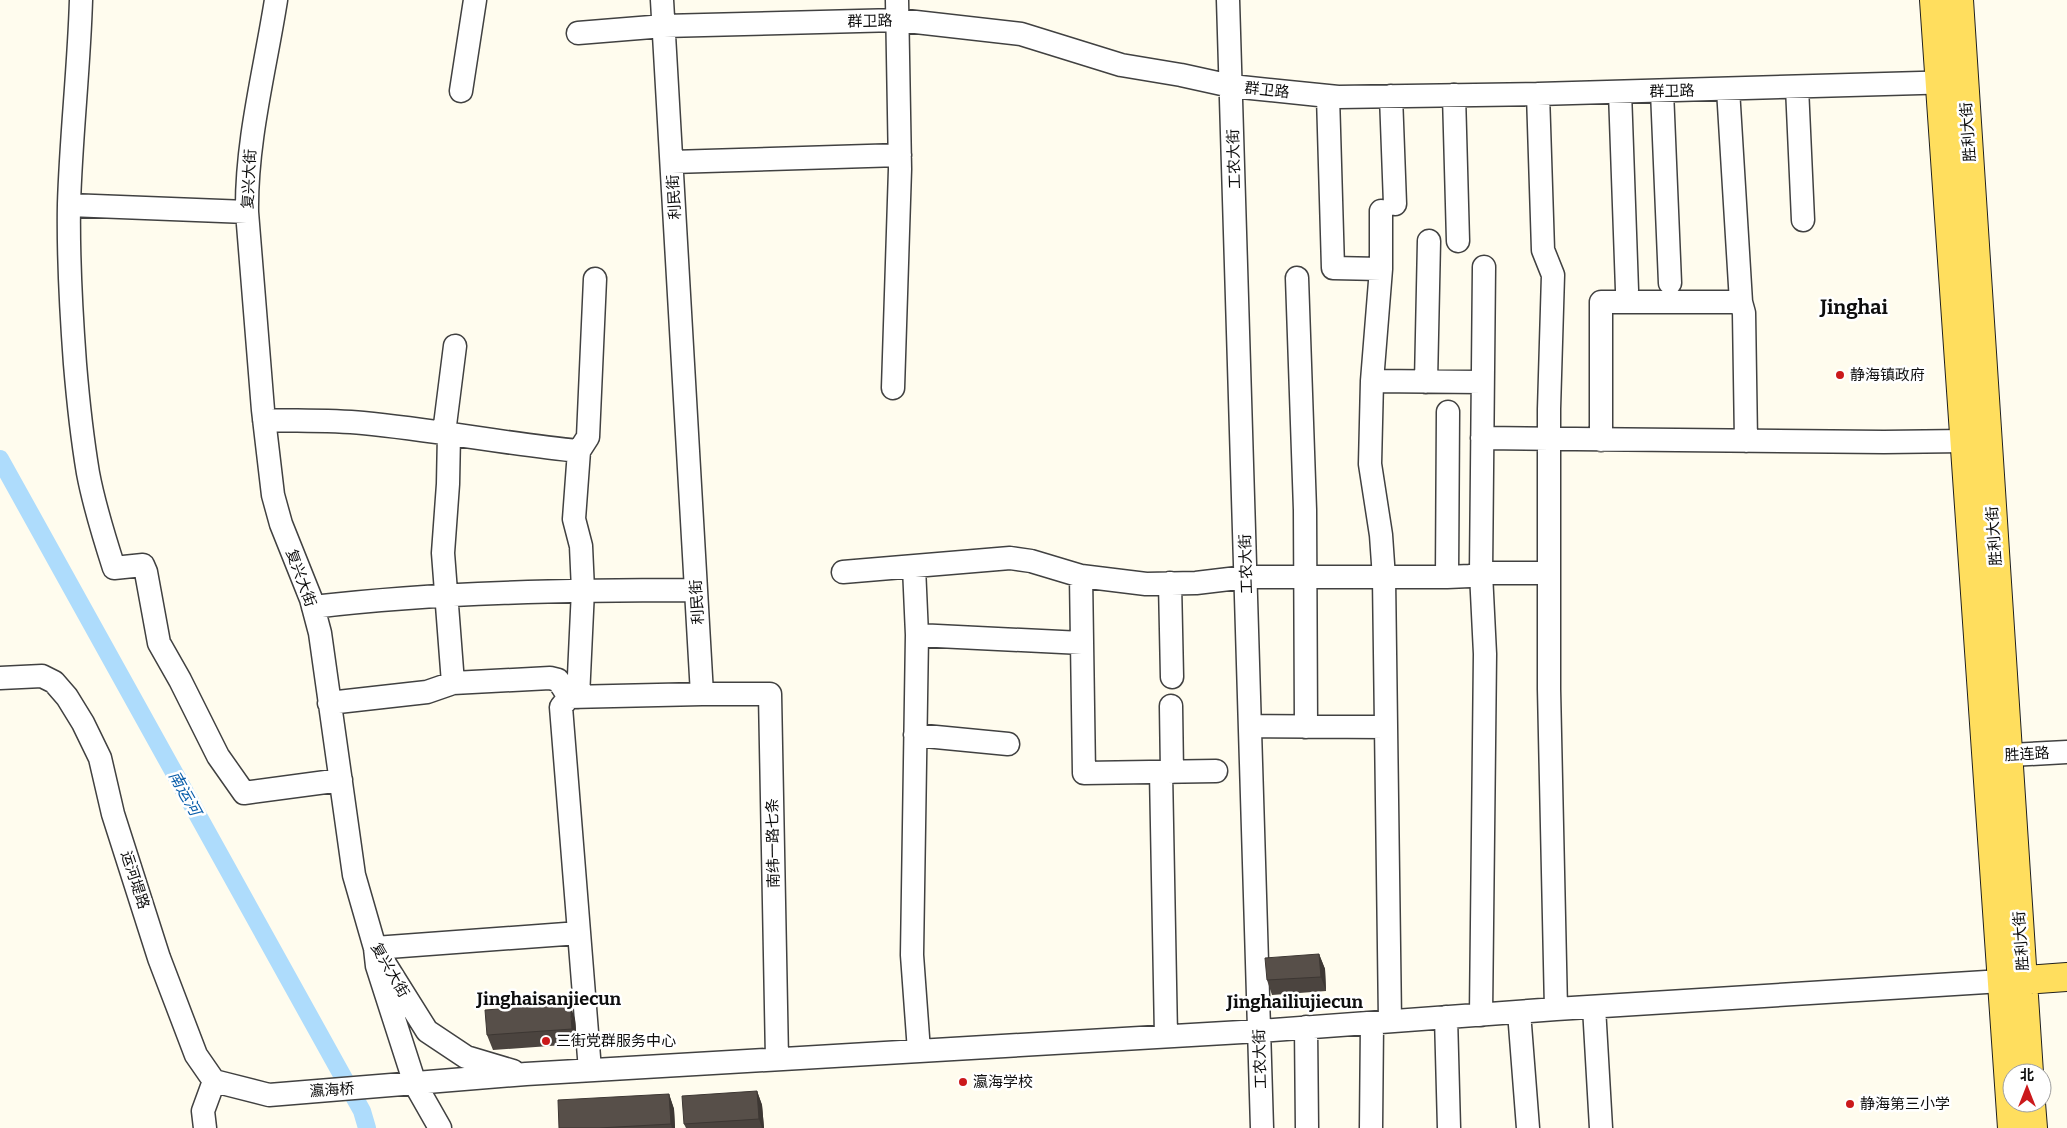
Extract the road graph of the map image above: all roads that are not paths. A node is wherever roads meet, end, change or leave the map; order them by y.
1 (81, 0) edge
2 (276, 0) edge
3 (475, 0) edge
4 (662, 0) edge
5 (1228, 0) edge
6 (1934, 0) edge
7 (1959, 0) edge
8 (898, 10) edge
9 (664, 26) junction
10 (578, 33) dead end
11 (1952, 82) junction
12 (1231, 86) junction
13 (1797, 87) junction
14 (1728, 89) junction
15 (461, 91) dead end
16 (1662, 91) junction
17 (1620, 92) junction
18 (1538, 94) junction
19 (1454, 95) junction
20 (1328, 96) junction
21 (1391, 96) junction
22 (900, 155) junction
23 (672, 162) junction
24 (69, 205) junction
25 (247, 212) junction
26 (1803, 220) dead end
27 (1429, 241) dead end
28 (1458, 241) dead end
29 (1484, 268) dead end
30 (1381, 269) junction
31 (1298, 278) dead end
32 (595, 279) dead end
33 (1670, 283) dead end
34 (1627, 290) dead end
35 (1741, 302) junction
36 (455, 346) dead end
37 (1372, 381) junction
38 (1426, 382) junction
39 (1482, 382) junction
40 (893, 388) dead end
41 (1448, 412) dead end
42 (264, 420) junction
43 (447, 434) junction
44 (1482, 438) junction
45 (1549, 439) junction
46 (1601, 440) junction
47 (1746, 441) junction
48 (1965, 441) junction
49 (579, 451) junction
50 (914, 566) junction
51 (843, 572) dead end
52 (1481, 573) junction
53 (1549, 573) junction
54 (1081, 576) junction
55 (1246, 577) junction
56 (1447, 577) junction
57 (1305, 578) junction
58 (1384, 578) junction
59 (1170, 584) junction
60 (583, 590) junction
61 (696, 590) junction
62 (446, 594) junction
63 (313, 607) junction
64 (917, 635) junction
65 (1082, 643) junction
66 (1172, 677) dead end
67 (0, 678) edge
68 (453, 683) junction
69 (702, 694) junction
70 (573, 697) junction
71 (329, 703) junction
72 (1171, 706) dead end
73 (1250, 726) junction
74 (1306, 727) junction
75 (1386, 727) junction
76 (915, 735) junction
77 (1008, 744) dead end
78 (2067, 752) edge
79 (1998, 756) junction
80 (1216, 771) dead end
81 (1167, 772) junction
82 (341, 780) junction
83 (579, 933) junction
84 (375, 948) junction
85 (2067, 977) edge
86 (2013, 980) junction
87 (1594, 1007) junction
88 (1556, 1009) junction
89 (1519, 1012) junction
90 (1481, 1015) junction
91 (1446, 1017) junction
92 (1381, 1022) junction
93 (1306, 1027) junction
94 (1259, 1031) junction
95 (1166, 1036) junction
96 (919, 1051) junction
97 (777, 1059) junction
98 (2027, 1063) edge
99 (590, 1070) junction
100 (526, 1074) junction
101 (214, 1081) junction
102 (405, 1085) junction
103 (2032, 1113) edge
104 (205, 1128) edge
105 (440, 1128) edge
106 (1262, 1128) edge
107 (1307, 1128) edge
108 (1371, 1128) edge
109 (1449, 1128) edge
110 (1528, 1128) edge
111 (1601, 1128) edge
112 (2012, 1128) edge
113 (2033, 1128) edge

1 - 24 street
2 - 25 street, 复兴大街
3 - 15 street
4 - 9 street, 利民街
5 - 12 street, 工农大街
6 - 11 main road
7 - 11 main road, 胜利大街
8 - 9 street, 群卫路
8 - 12 street, 群卫路
8 - 22 street
9 - 10 street, 群卫路
9 - 23 street, 利民街
11 - 13 street, 群卫路
11 - 48 main road
11 - 79 main road, 胜利大街
12 - 20 street, 群卫路
12 - 55 street, 工农大街
13 - 14 street, 群卫路
13 - 26 street
14 - 16 street, 群卫路
14 - 35 street
16 - 17 street, 群卫路
16 - 33 street
17 - 18 street, 群卫路
17 - 34 street
18 - 19 street, 群卫路
18 - 45 street
19 - 21 street, 群卫路
19 - 28 street
20 - 21 street, 群卫路
20 - 30 street
21 - 30 street
22 - 23 street
22 - 40 street
23 - 61 street, 利民街
24 - 25 street
24 - 82 street
25 - 42 street, 复兴大街
27 - 38 street
29 - 39 street
30 - 37 street
31 - 57 street
32 - 49 street
35 - 46 street
35 - 47 street
36 - 43 street
37 - 38 street
37 - 58 street
38 - 39 street
39 - 44 street
41 - 56 street
42 - 43 street
42 - 63 street, 复兴大街
43 - 49 street
43 - 62 street
44 - 45 street
44 - 52 street
45 - 46 street
45 - 53 street
46 - 47 street
47 - 48 street
48 - 79 main road
49 - 60 street
50 - 51 street
50 - 54 street
50 - 64 street
52 - 53 street
52 - 56 street
52 - 90 street
53 - 88 street
54 - 59 street
54 - 65 street
55 - 57 street
55 - 59 street
55 - 73 street, 工农大街
56 - 58 street
57 - 58 street
57 - 74 street
58 - 75 street
59 - 66 street
60 - 61 street
60 - 62 street
60 - 70 street
61 - 69 street, 利民街
62 - 63 street
62 - 68 street
63 - 71 street, 复兴大街
64 - 65 street
64 - 76 street
65 - 81 street
67 - 101 street, 运河堤路
68 - 70 street
68 - 71 street
69 - 70 street
69 - 97 street, 南纬一路七条
70 - 83 street
71 - 82 street, 复兴大街
72 - 81 street
73 - 74 street
73 - 94 street, 工农大街
74 - 75 street
75 - 92 street
76 - 77 street
76 - 96 street
78 - 79 street, 胜连路
79 - 86 main road, 胜利大街
80 - 81 street
81 - 95 street
82 - 84 street, 复兴大街
83 - 84 street
83 - 99 street
84 - 100 street, 复兴大街
84 - 102 street
85 - 86 main road
86 - 87 street, 瀛海桥
86 - 98 main road, 胜利大街
86 - 112 main road
87 - 88 street, 瀛海桥
87 - 111 street
88 - 89 street, 瀛海桥
89 - 90 street, 瀛海桥
89 - 110 street
90 - 91 street, 瀛海桥
91 - 92 street, 瀛海桥
91 - 109 street
92 - 93 street, 瀛海桥
92 - 108 street
93 - 94 street, 瀛海桥
93 - 107 street
94 - 95 street, 瀛海桥
94 - 106 street, 工农大街
95 - 96 street, 瀛海桥
96 - 97 street, 瀛海桥
97 - 99 street, 瀛海桥
99 - 100 street, 瀛海桥
100 - 102 street, 瀛海桥
101 - 102 street, 瀛海桥
101 - 104 street
102 - 105 street
103 - 113 main road

